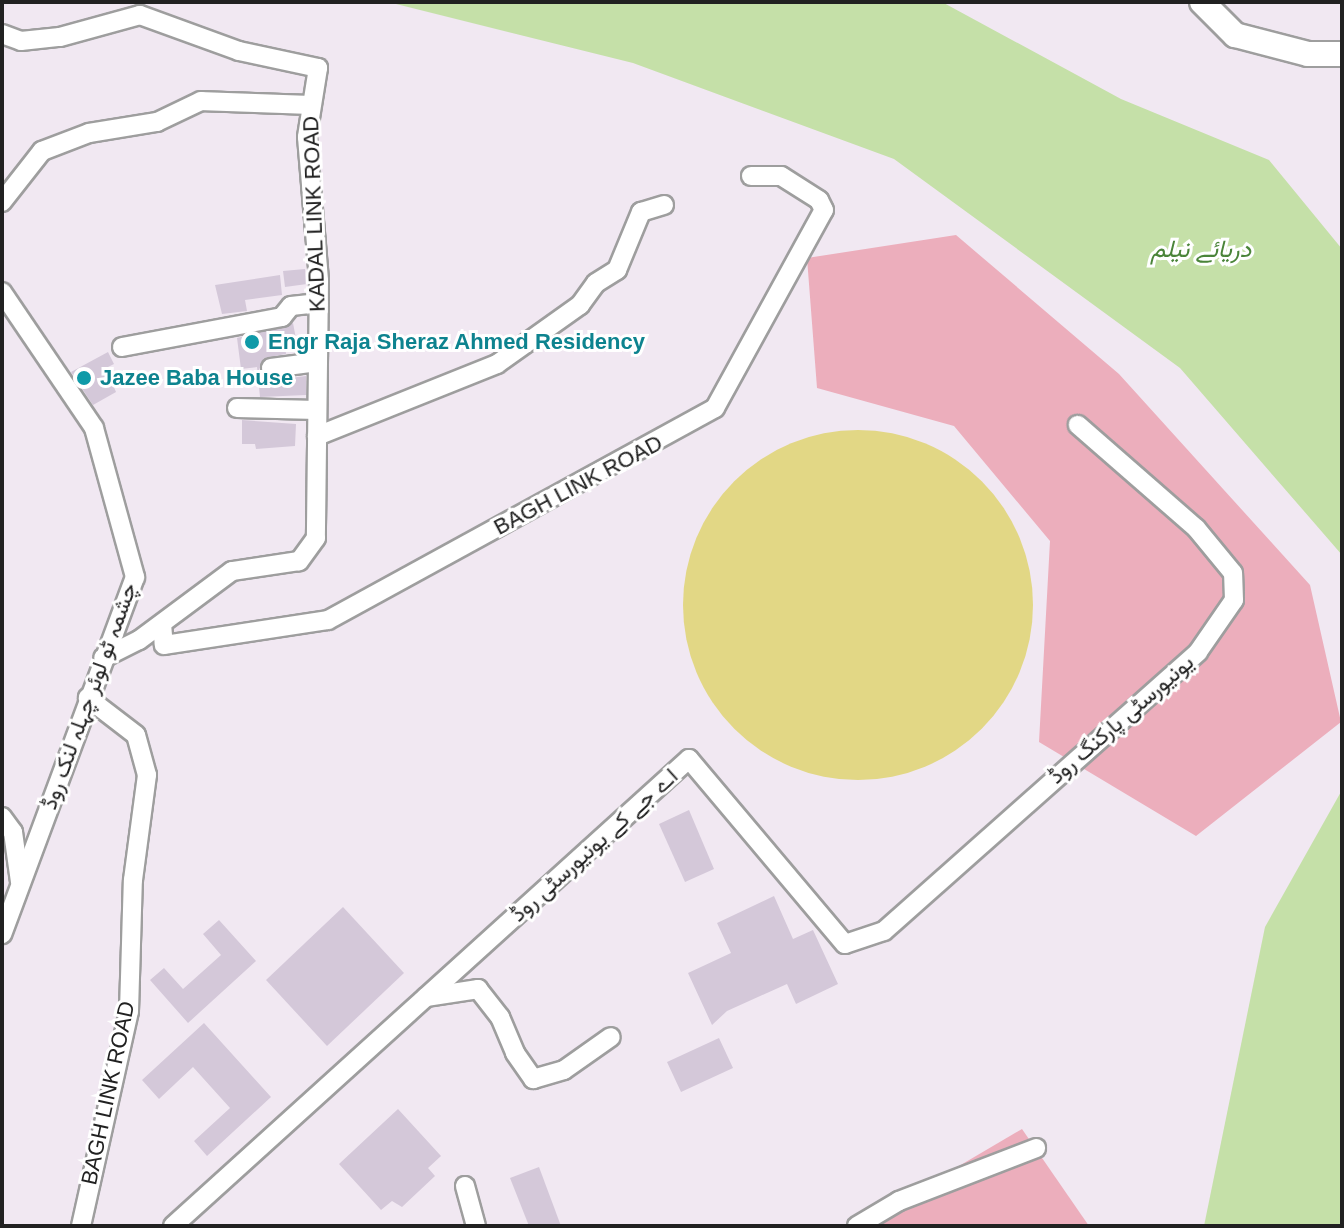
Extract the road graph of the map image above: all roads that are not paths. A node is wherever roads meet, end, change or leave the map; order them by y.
1 (1202, 3) edge
2 (2, 34) edge
3 (1342, 54) edge
4 (309, 105) junction
5 (751, 176) dead end
6 (2, 202) edge
7 (664, 205) dead end
8 (2, 292) edge
9 (319, 303) junction
10 (122, 347) dead end
11 (318, 362) junction
12 (271, 368) dead end
13 (237, 408) dead end
14 (317, 410) junction
15 (1078, 425) dead end
16 (317, 436) junction
17 (162, 624) junction
18 (103, 658) junction
19 (88, 698) junction
20 (2, 817) edge
21 (20, 884) junction
22 (2, 934) edge
23 (845, 944) joint
24 (426, 997) junction
25 (611, 1037) dead end
26 (1036, 1148) dead end
27 (465, 1186) dead end
28 (81, 1226) edge
29 (173, 1226) edge
30 (476, 1226) edge
31 (857, 1226) edge

1 - 3 street
2 - 4 street, KADAL LINK ROAD
4 - 6 street
4 - 9 street, KADAL LINK ROAD
5 - 17 street, BAGH LINK ROAD
7 - 16 street
8 - 18 street, چشمہ ٹو لوئر چہلہ لنک روڈ
9 - 10 street
9 - 11 street, KADAL LINK ROAD
11 - 12 street
11 - 14 street, KADAL LINK ROAD
13 - 14 street
14 - 16 street, KADAL LINK ROAD
15 - 23 street, یونیورسٹی پارکنگ روڈ
16 - 17 street, KADAL LINK ROAD
17 - 18 street, KADAL LINK ROAD
18 - 19 street, چشمہ ٹو لوئر چہلہ لنک روڈ
19 - 21 street, چشمہ ٹو لوئر چہلہ لنک روڈ
19 - 28 street, BAGH LINK ROAD
20 - 21 street
21 - 22 street, چشمہ ٹو لوئر چہلہ لنک روڈ
23 - 24 street, اے جے کے یونیورسٹی روڈ
24 - 25 street
24 - 29 street, اے جے کے یونیورسٹی روڈ
26 - 31 street
27 - 30 street

